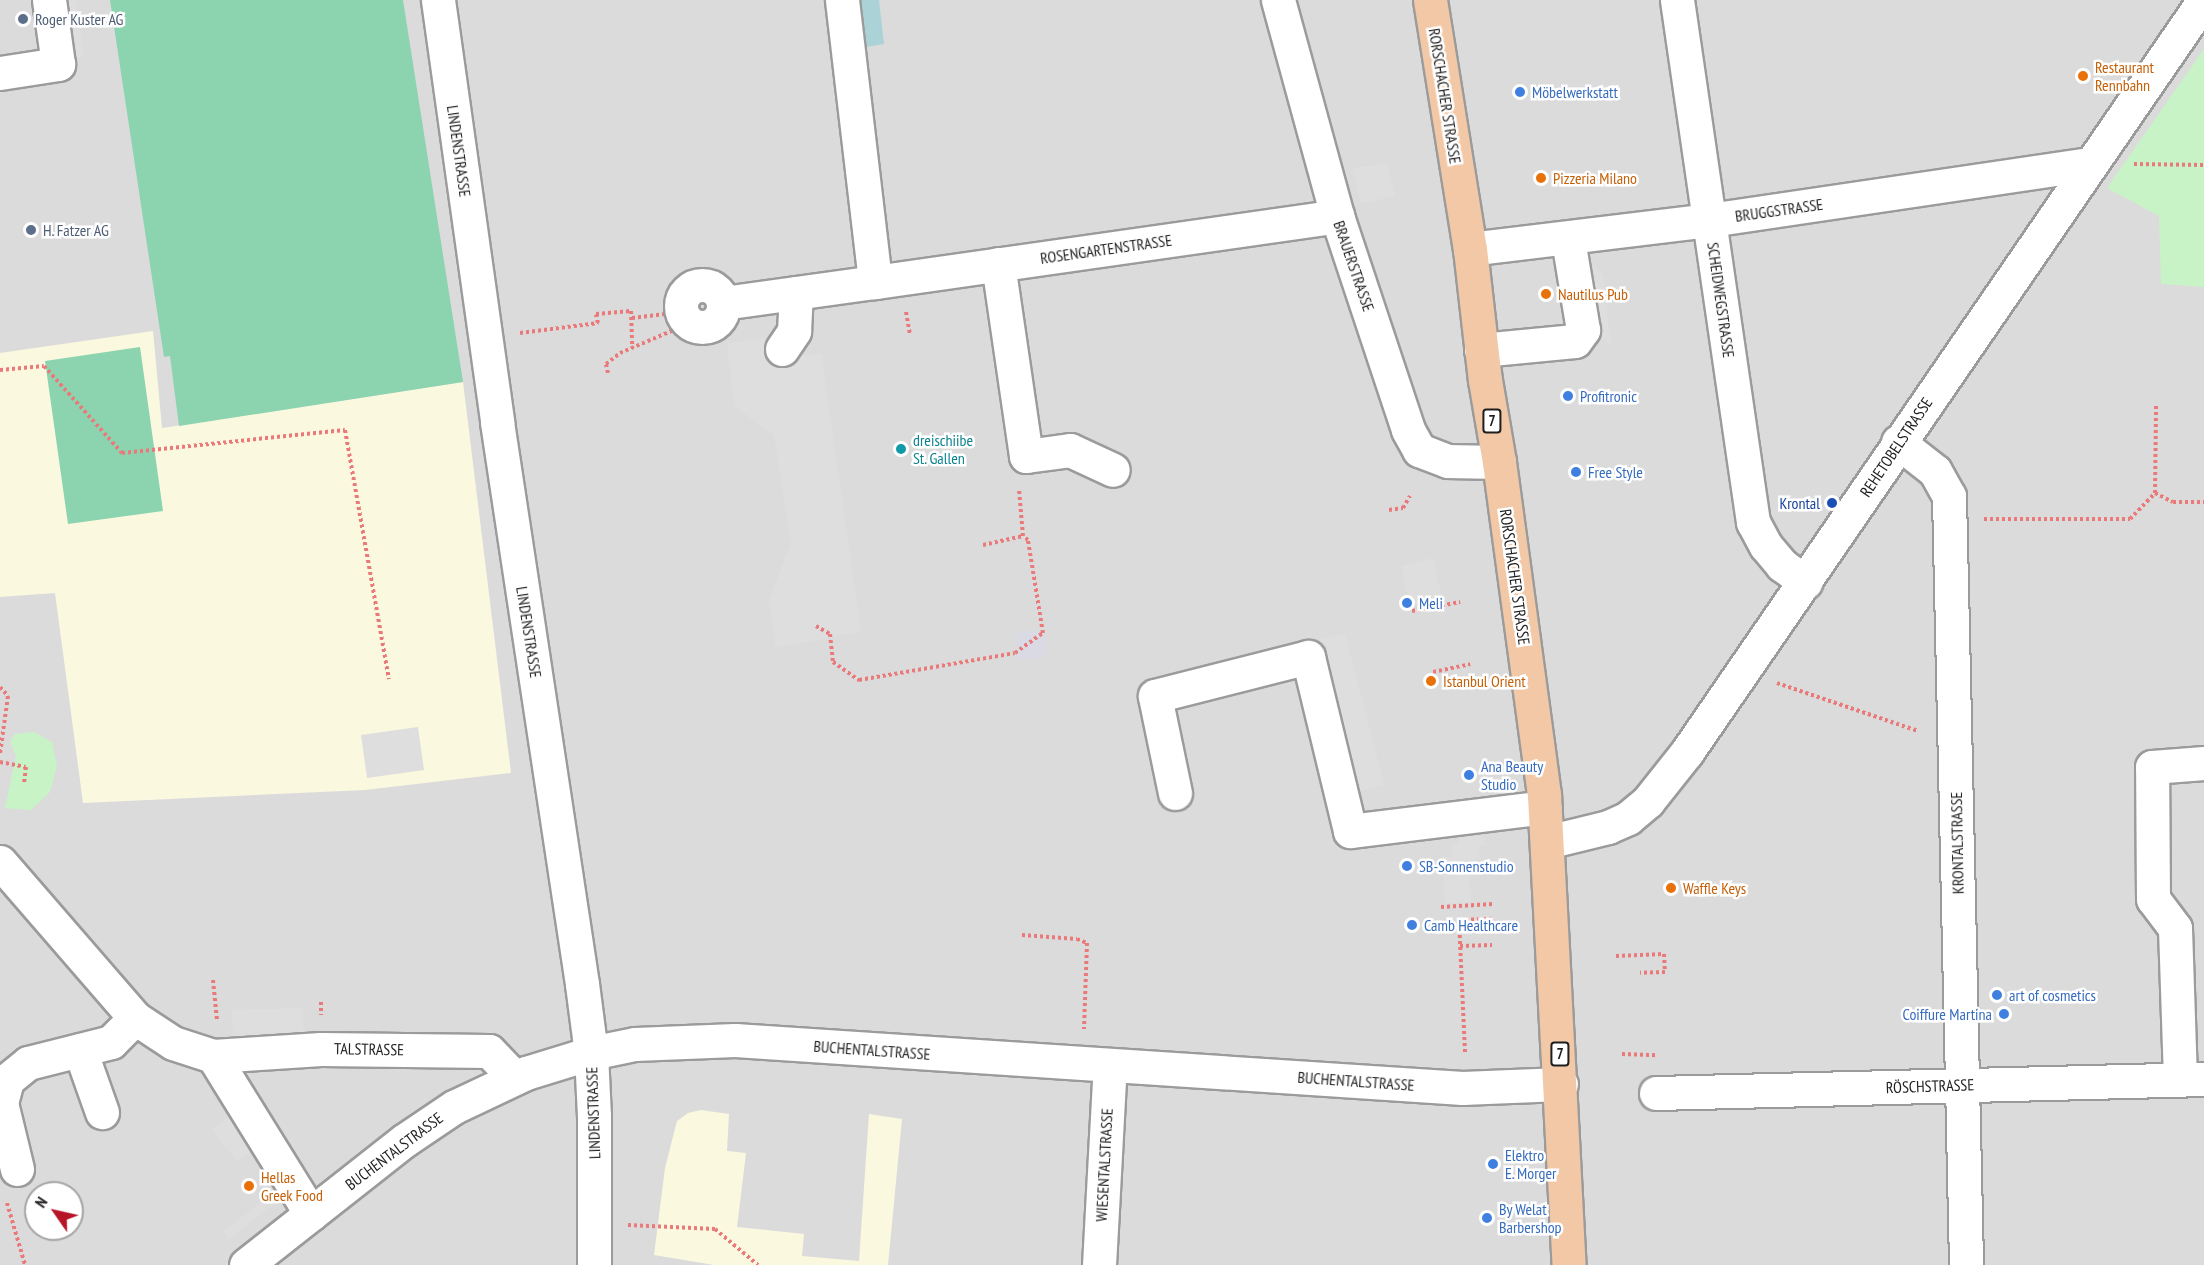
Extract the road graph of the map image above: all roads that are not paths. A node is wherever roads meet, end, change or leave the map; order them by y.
1 (49, 0) edge
2 (438, 0) edge
3 (842, 0) edge
4 (1278, 0) edge
5 (1430, 0) edge
6 (1677, 0) edge
7 (2204, 0) edge
8 (0, 73) edge
9 (2088, 164) junction
10 (1337, 216) junction
11 (1710, 220) junction
12 (1568, 239) junction
13 (1470, 249) junction
14 (998, 264) junction
15 (875, 282) junction
16 (796, 293) junction
17 (678, 317) road end
18 (782, 349) dead end
19 (1481, 350) junction
20 (1898, 442) junction
21 (1499, 462) junction
22 (1113, 470) dead end
23 (1804, 582) junction
24 (2204, 763) edge
25 (1175, 793) dead end
26 (1545, 807) junction
27 (1547, 842) junction
28 (0, 862) edge
29 (135, 1018) junction
30 (80, 1050) junction
31 (591, 1053) junction
32 (213, 1056) junction
33 (1110, 1065) junction
34 (514, 1077) junction
35 (2192, 1079) edge
36 (1561, 1084) junction
37 (1962, 1086) junction
38 (1656, 1094) dead end
39 (102, 1112) dead end
40 (17, 1177) edge
41 (311, 1214) junction
42 (246, 1265) edge
43 (594, 1265) edge
44 (1099, 1265) edge
45 (1569, 1265) edge
46 (1966, 1265) edge

1 - 8 street
2 - 31 street, LINDENSTRASSE
3 - 15 street
4 - 10 street, BRAUERSTRASSE
5 - 13 main road, RORSCHACHER STRASSE / 7
6 - 11 street, SCHEIDWEGSTRASSE
7 - 9 street, REHETOBELSTRASSE
9 - 11 street, BRUGGSTRASSE
9 - 20 street, REHETOBELSTRASSE
10 - 14 street, ROSENGARTENSTRASSE
10 - 21 street, BRAUERSTRASSE
11 - 12 street, BRUGGSTRASSE
11 - 23 street, SCHEIDWEGSTRASSE
12 - 13 street, BRUGGSTRASSE
12 - 19 street
13 - 19 main road, RORSCHACHER STRASSE / 7
14 - 15 street, ROSENGARTENSTRASSE
14 - 22 street
15 - 16 street, ROSENGARTENSTRASSE
16 - 17 street, ROSENGARTENSTRASSE
16 - 18 street
19 - 21 main road, RORSCHACHER STRASSE / 7
20 - 23 street, REHETOBELSTRASSE
20 - 37 street, KRONTALSTRASSE
21 - 26 main road, RORSCHACHER STRASSE / 7
23 - 27 street, REHETOBELSTRASSE
24 - 35 street
25 - 26 street
26 - 27 main road, RORSCHACHER STRASSE / 7
27 - 36 main road, RORSCHACHER STRASSE / 7
28 - 29 street, TALSTRASSE
29 - 30 street
29 - 32 street, TALSTRASSE
30 - 39 street
30 - 40 street
31 - 33 street, BUCHENTALSTRASSE
31 - 34 street, BUCHENTALSTRASSE
31 - 43 street, LINDENSTRASSE
32 - 34 street, TALSTRASSE
32 - 41 street
33 - 36 street, BUCHENTALSTRASSE
33 - 44 street, WIESENTALSTRASSE
34 - 41 street, BUCHENTALSTRASSE
35 - 37 street, RÖSCHSTRASSE
36 - 45 main road, RORSCHACHER STRASSE / 7
37 - 38 street, RÖSCHSTRASSE
37 - 46 street, KRONTALSTRASSE
41 - 42 street, BUCHENTALSTRASSE

